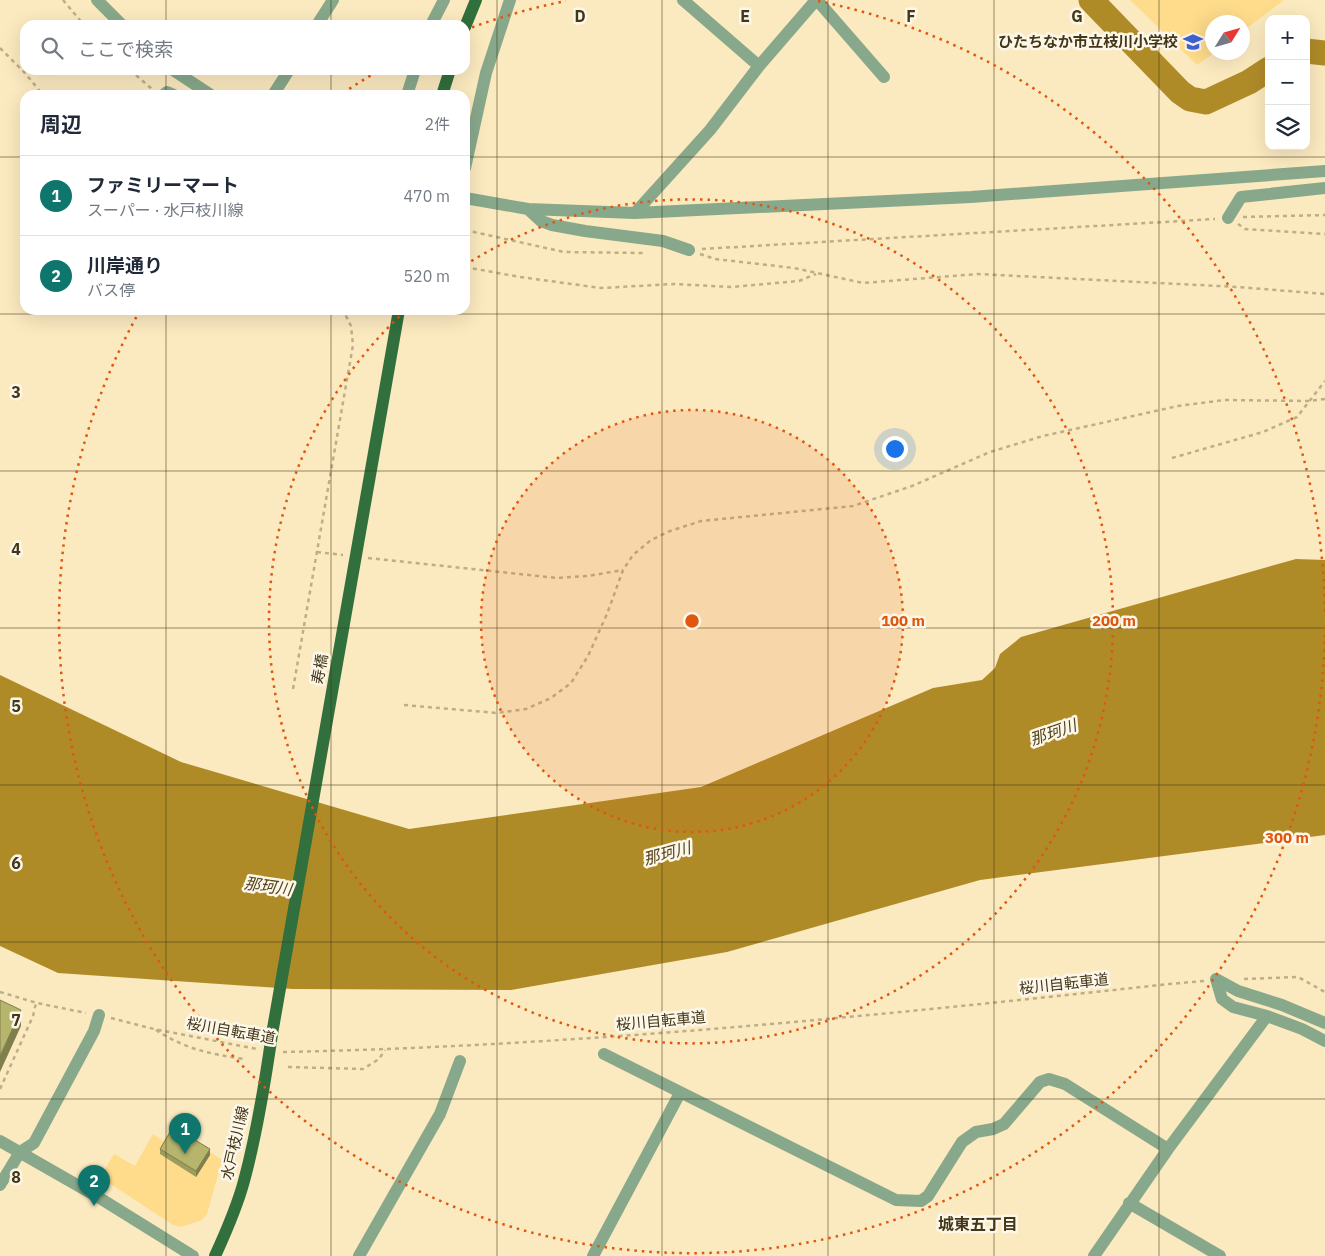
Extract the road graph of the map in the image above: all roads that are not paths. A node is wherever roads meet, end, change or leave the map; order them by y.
1 (97, 0) edge
2 (333, 0) edge
3 (444, 0) edge
4 (476, 0) edge
5 (510, 0) edge
6 (683, 0) edge
7 (817, 0) edge
8 (117, 20) edge
9 (320, 20) edge
10 (434, 20) edge
11 (468, 20) edge
12 (759, 66) junction
13 (181, 75) edge
14 (285, 75) edge
15 (413, 75) edge
16 (448, 75) edge
17 (884, 77) dead end
18 (203, 90) edge
19 (276, 90) edge
20 (409, 90) edge
21 (444, 90) edge
22 (470, 145) edge
23 (1325, 172) edge
24 (1325, 188) edge
25 (470, 199) edge
26 (528, 209) junction
27 (635, 213) junction
28 (1228, 218) road end
29 (689, 250) road end
30 (399, 315) edge
31 (99, 1015) road end
32 (1267, 1016) junction
33 (1325, 1023) edge
34 (272, 1034) joint
35 (1325, 1041) edge
36 (604, 1054) dead end
37 (460, 1061) dead end
38 (680, 1093) junction
39 (0, 1140) edge
40 (1168, 1149) junction
41 (20, 1152) junction
42 (0, 1185) edge
43 (1129, 1203) junction
44 (1206, 1253) edge
45 (193, 1256) edge
46 (215, 1256) edge
47 (360, 1256) edge
48 (594, 1256) edge
49 (1094, 1256) edge
50 (1220, 1256) edge

1 - 8 street
2 - 9 street
3 - 10 street
4 - 11 main road
5 - 22 street
6 - 12 street
7 - 12 street
7 - 17 street
12 - 27 street
13 - 18 street
14 - 19 street
15 - 20 street
16 - 21 main road
23 - 27 street
24 - 28 street
25 - 26 street
26 - 27 street
26 - 29 street
30 - 34 main road, 寿橋, bridge
31 - 41 street
32 - 33 street
32 - 35 street
32 - 40 street
34 - 46 main road, 水戸枝川線
36 - 38 street
37 - 47 street
38 - 40 street
38 - 48 street
39 - 41 street
40 - 43 street
41 - 42 street
41 - 45 street
43 - 44 street
43 - 49 street
44 - 50 street

